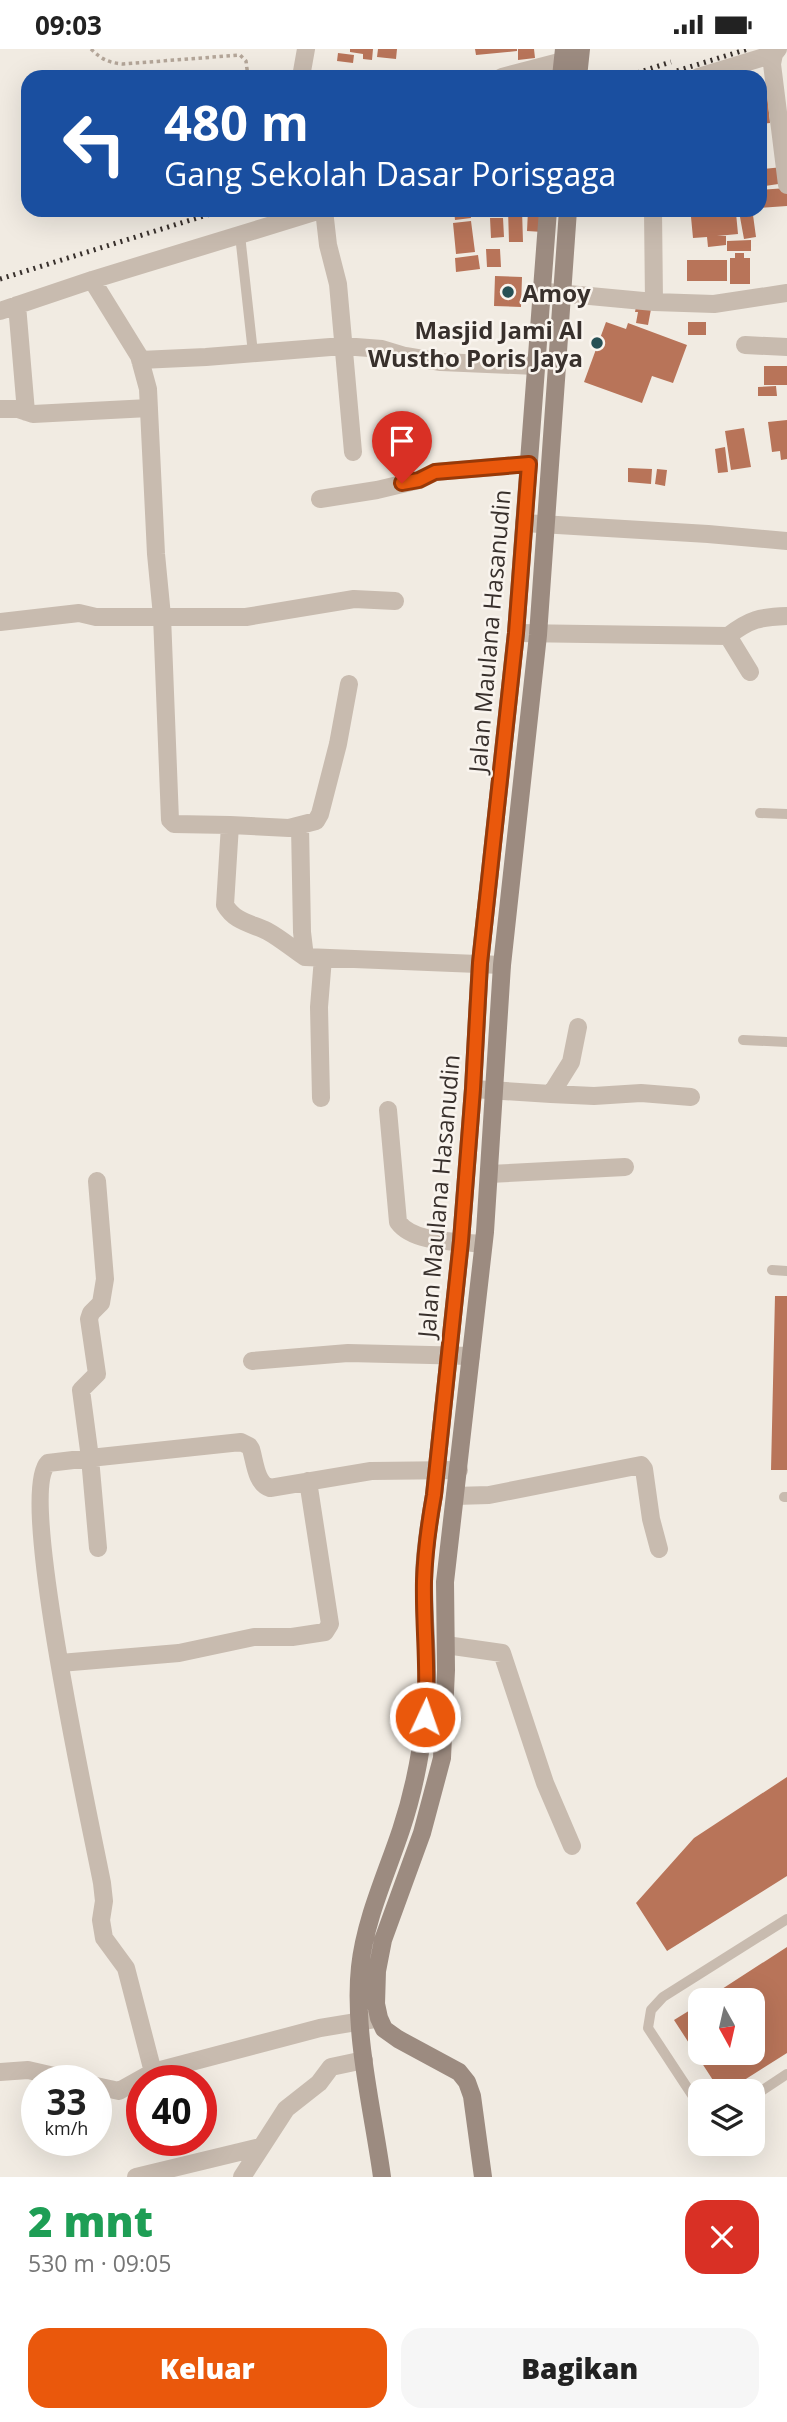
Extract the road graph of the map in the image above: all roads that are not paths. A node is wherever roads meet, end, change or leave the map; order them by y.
1 (306, 49) edge
2 (776, 52) edge
3 (570, 59) edge
4 (302, 70) edge
5 (528, 70) edge
6 (720, 70) edge
7 (785, 163) edge
8 (787, 185) edge
9 (300, 217) edge
10 (324, 217) edge
11 (547, 217) edge
12 (568, 217) edge
13 (653, 217) edge
14 (240, 235) junction
15 (92, 280) junction
16 (542, 292) junction
17 (564, 293) junction
18 (787, 293) edge
19 (654, 302) junction
20 (9, 308) edge
21 (745, 345) dead end
22 (343, 346) junction
23 (787, 347) edge
24 (253, 353) junction
25 (140, 361) junction
26 (536, 366) junction
27 (149, 408) junction
28 (0, 409) edge
29 (26, 412) junction
30 (353, 452) dead end
31 (529, 464) junction
32 (320, 499) dead end
33 (524, 523) junction
34 (558, 525) junction
35 (787, 541) edge
36 (395, 601) dead end
37 (162, 615) junction
38 (787, 616) edge
39 (0, 622) edge
40 (516, 633) junction
41 (538, 635) junction
42 (728, 636) junction
43 (750, 672) dead end
44 (349, 684) dead end
45 (760, 813) dead end
46 (787, 814) edge
47 (230, 825) junction
48 (300, 826) junction
49 (314, 958) junction
50 (480, 963) junction
51 (502, 965) junction
52 (578, 1027) dead end
53 (743, 1040) dead end
54 (787, 1041) edge
55 (473, 1089) junction
56 (500, 1091) junction
57 (544, 1094) junction
58 (691, 1097) dead end
59 (321, 1098) dead end
60 (388, 1111) dead end
61 (625, 1167) dead end
62 (495, 1174) junction
63 (97, 1181) dead end
64 (461, 1241) junction
65 (483, 1244) junction
66 (772, 1271) dead end
67 (787, 1271) edge
68 (449, 1355) junction
69 (471, 1356) junction
70 (252, 1361) dead end
71 (90, 1458) junction
72 (436, 1470) junction
73 (459, 1470) junction
74 (308, 1481) junction
75 (455, 1496) junction
76 (98, 1548) dead end
77 (659, 1549) dead end
78 (424, 1582) junction
79 (445, 1583) junction
80 (446, 1645) junction
81 (60, 1663) junction
82 (428, 1666) junction
83 (446, 1669) junction
84 (402, 1826) junction
85 (422, 1833) junction
86 (572, 1846) dead end
87 (787, 1919) edge
88 (379, 2018) junction
89 (359, 2021) junction
90 (364, 2060) junction
91 (151, 2065) edge
92 (180, 2065) edge
93 (21, 2070) edge
94 (0, 2072) edge
95 (787, 2074) edge
96 (765, 2088) edge
97 (688, 2089) edge
98 (260, 2147) junction
99 (136, 2177) edge
100 (242, 2177) edge
101 (382, 2177) edge
102 (483, 2177) edge

1 - 4 street
2 - 6 street
2 - 7 street
3 - 5 street
7 - 8 street
9 - 14 street
10 - 22 street
11 - 16 street, Jalan Maulana Hasanudin
12 - 17 street, Jalan Maulana Hasanudin
13 - 19 street
14 - 15 street
14 - 24 lane
15 - 20 street
15 - 25 street
16 - 17 street
16 - 26 street, Jalan Maulana Hasanudin
17 - 19 street
17 - 34 street, Jalan Maulana Hasanudin
18 - 19 street
20 - 29 street
21 - 23 street
22 - 24 street
22 - 26 street
22 - 30 street
24 - 25 street
25 - 27 street
26 - 31 street, Jalan Maulana Hasanudin
27 - 29 street
27 - 37 street
28 - 29 street
31 - 32 street
31 - 33 street, Jalan Maulana Hasanudin
33 - 34 street
33 - 40 street, Jalan Maulana Hasanudin
34 - 35 street
34 - 41 street, Jalan Maulana Hasanudin
36 - 37 street
37 - 39 street
37 - 47 street
38 - 42 street
40 - 41 street
40 - 50 street, Jalan Maulana Hasanudin
41 - 42 street
41 - 51 street, Jalan Maulana Hasanudin
42 - 43 street
44 - 48 street
45 - 46 lane
47 - 48 street
47 - 49 street
48 - 49 street
49 - 50 street
49 - 59 street
50 - 51 street
50 - 55 street, Jalan Maulana Hasanudin
51 - 56 street, Jalan Maulana Hasanudin
52 - 57 street
53 - 54 lane
55 - 56 street
55 - 64 street, Jalan Maulana Hasanudin
56 - 57 street
56 - 62 street, Jalan Maulana Hasanudin
57 - 58 street
60 - 64 street
61 - 62 street
62 - 65 street, Jalan Maulana Hasanudin
63 - 71 street
64 - 65 street
64 - 68 street, Jalan Maulana Hasanudin
65 - 69 street, Jalan Maulana Hasanudin
66 - 67 lane
68 - 69 street
68 - 70 street
68 - 72 street, Jalan Maulana Hasanudin
69 - 73 street, Jalan Maulana Hasanudin
71 - 74 street
71 - 76 street
71 - 81 street
72 - 73 street
72 - 74 street
72 - 78 street, Jalan Maulana Hasanudin
73 - 75 street, Jalan Maulana Hasanudin
74 - 81 street
75 - 77 street
75 - 79 street, Jalan Maulana Hasanudin
78 - 79 street
78 - 82 street, Jalan Maulana Hasanudin
79 - 80 street, Jalan Maulana Hasanudin
80 - 83 street, Jalan Maulana Hasanudin
80 - 86 street
81 - 91 street
82 - 83 street
82 - 84 street, Jalan Maulana Hasanudin
83 - 85 street, Jalan Maulana Hasanudin
84 - 85 street
84 - 89 street, Jalan Maulana Hasanudin
85 - 88 street, Jalan Maulana Hasanudin
87 - 97 lane
88 - 89 street
88 - 102 street
89 - 90 street, Jalan Maulana Hasanudin
89 - 92 street
90 - 98 street
90 - 101 street, Jalan Maulana Hasanudin
93 - 94 street
95 - 96 lane
98 - 99 street
98 - 100 street

